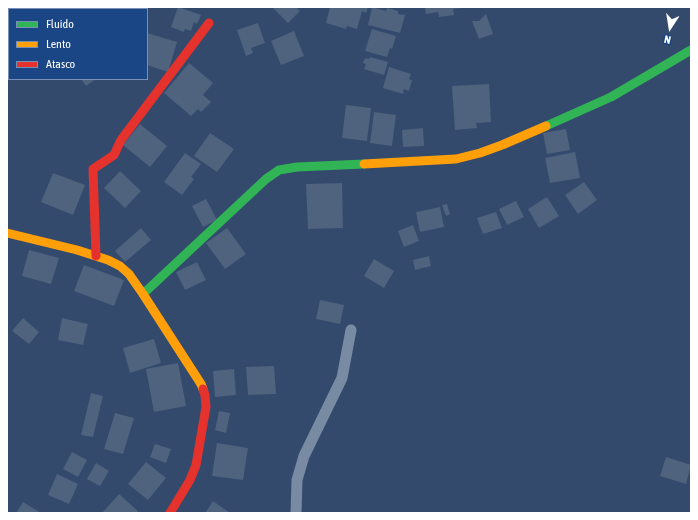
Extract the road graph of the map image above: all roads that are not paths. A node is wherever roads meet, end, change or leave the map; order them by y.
1 (209, 23) dead end
2 (691, 50) edge
3 (7, 233) edge
4 (96, 256) junction
5 (143, 294) junction
6 (351, 330) dead end
7 (170, 513) edge
8 (296, 513) edge

1 - 4 street
2 - 5 street
3 - 4 street
4 - 5 street
5 - 7 street
6 - 8 street

